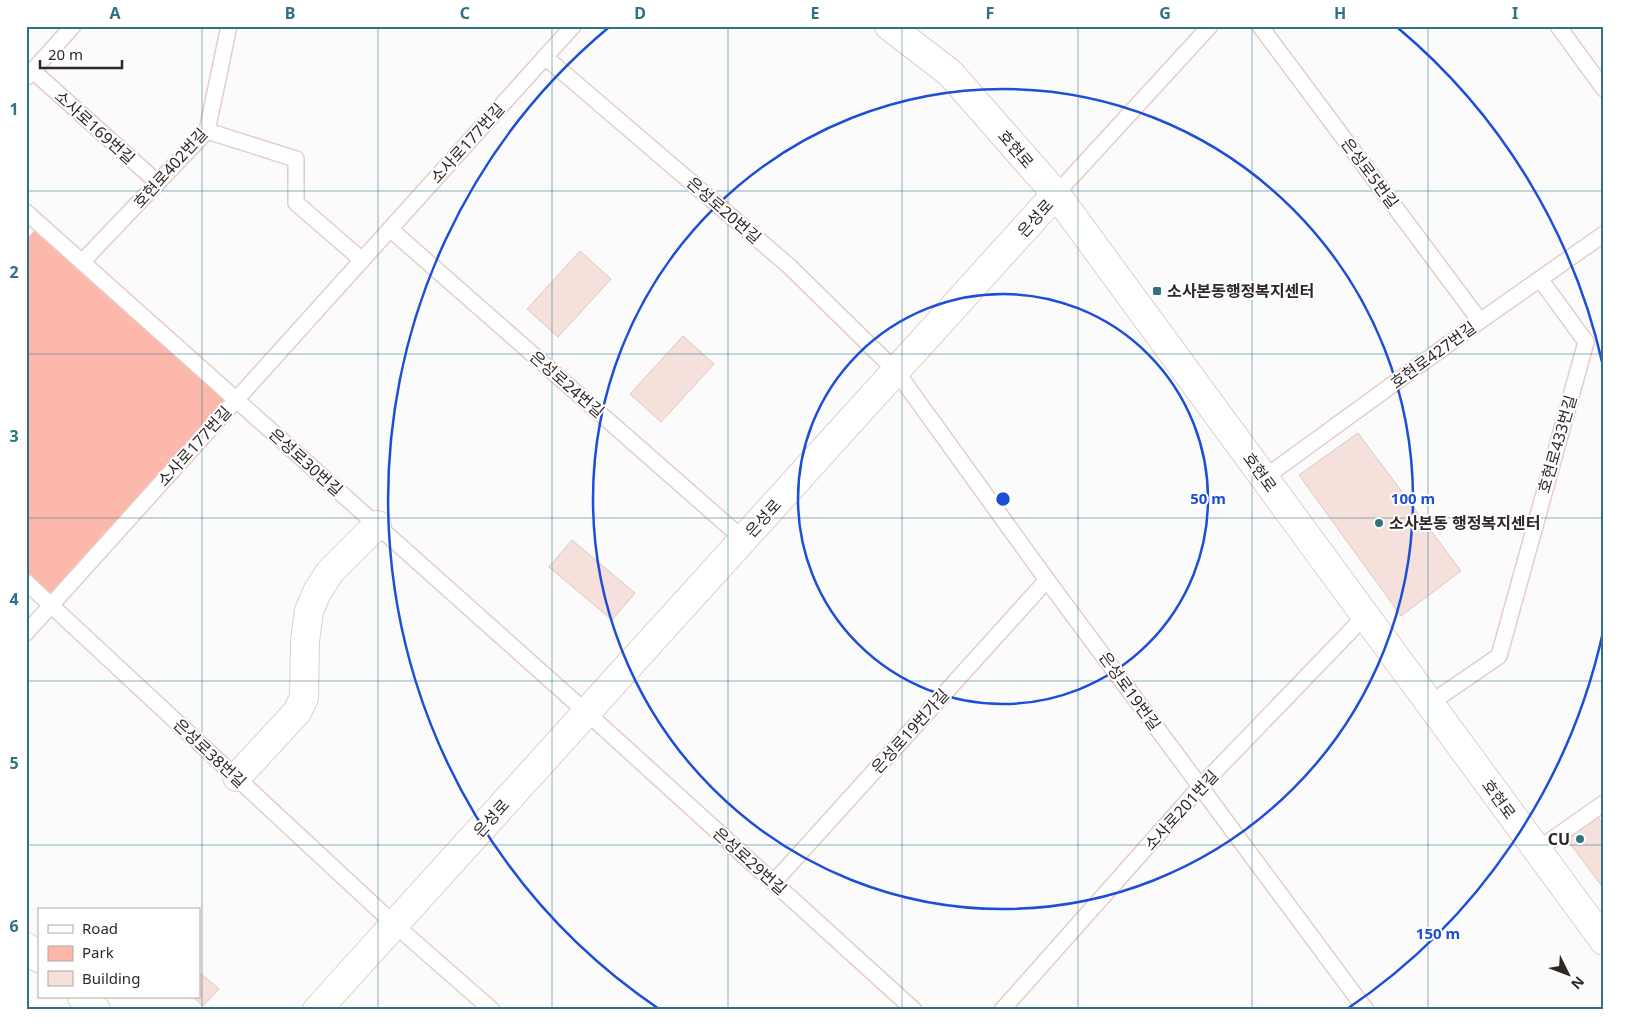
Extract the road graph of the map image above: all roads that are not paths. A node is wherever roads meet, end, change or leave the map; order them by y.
1 (73, 26) edge
2 (229, 26) edge
3 (572, 26) edge
4 (889, 26) edge
5 (1210, 26) edge
6 (1260, 26) edge
7 (1558, 26) edge
8 (545, 57) junction
9 (30, 75) edge
10 (1604, 89) edge
11 (207, 131) junction
12 (158, 183) junction
13 (1056, 194) junction
14 (26, 212) edge
15 (390, 229) junction
16 (1604, 234) edge
17 (362, 260) junction
18 (82, 262) junction
19 (1540, 279) junction
20 (1480, 320) junction
21 (896, 371) junction
22 (236, 400) junction
23 (1264, 478) junction
24 (377, 525) junction
25 (743, 539) junction
26 (1047, 580) junction
27 (26, 582) edge
28 (52, 605) junction
29 (1365, 616) junction
30 (26, 633) edge
31 (1430, 704) junction
32 (586, 712) junction
33 (236, 777) junction
34 (1200, 787) junction
35 (1604, 803) edge
36 (1537, 850) junction
37 (774, 882) junction
38 (394, 924) junction
39 (1604, 942) edge
40 (26, 947) edge
41 (38, 957) edge
42 (83, 998) edge
43 (96, 1010) edge
44 (317, 1010) edge
45 (492, 1010) edge
46 (914, 1010) edge
47 (1002, 1010) edge
48 (1366, 1010) edge

1 - 9 lane, 소사로169번길
2 - 11 lane, 호현로402번길
3 - 8 lane, 소사로177번길
4 - 13 street, 호현로
5 - 13 lane, 은성로
6 - 20 lane, 은성로5번길
7 - 10 lane
8 - 15 lane, 소사로177번길
8 - 21 lane, 은성로20번길
9 - 12 lane, 소사로169번길
11 - 12 lane, 호현로402번길
11 - 17 lane
12 - 18 lane, 호현로402번길
13 - 21 street, 은성로
13 - 23 street, 호현로
14 - 18 lane, 은성로30번길
15 - 17 lane, 소사로177번길
15 - 25 lane, 은성로24번길
16 - 19 lane, 호현로427번길
17 - 22 lane, 소사로177번길
18 - 22 lane, 은성로30번길
19 - 20 lane, 호현로427번길
19 - 31 lane, 호현로433번길
20 - 23 lane, 호현로427번길
21 - 25 street, 은성로
21 - 26 lane, 은성로19번길
22 - 24 lane, 은성로30번길
22 - 28 lane, 소사로177번길
23 - 29 street, 호현로
24 - 32 lane, 은성로30번길
24 - 33 street
25 - 32 street, 은성로
26 - 34 lane, 은성로19번길
26 - 37 lane, 은성로19번가길
27 - 28 lane, 은성로38번길
28 - 30 lane, 소사로177번길
28 - 33 lane, 은성로38번길
29 - 31 street, 호현로
29 - 34 lane, 소사로201번길
31 - 36 street, 호현로
32 - 37 lane, 은성로29번길
32 - 38 street, 은성로
33 - 38 lane, 은성로38번길
34 - 47 lane, 소사로201번길
34 - 48 lane, 은성로19번길
35 - 36 lane
36 - 39 street, 호현로
37 - 46 lane, 은성로29번길
38 - 44 street, 은성로
38 - 45 lane, 은성로38번길
40 - 41 street
42 - 43 street

